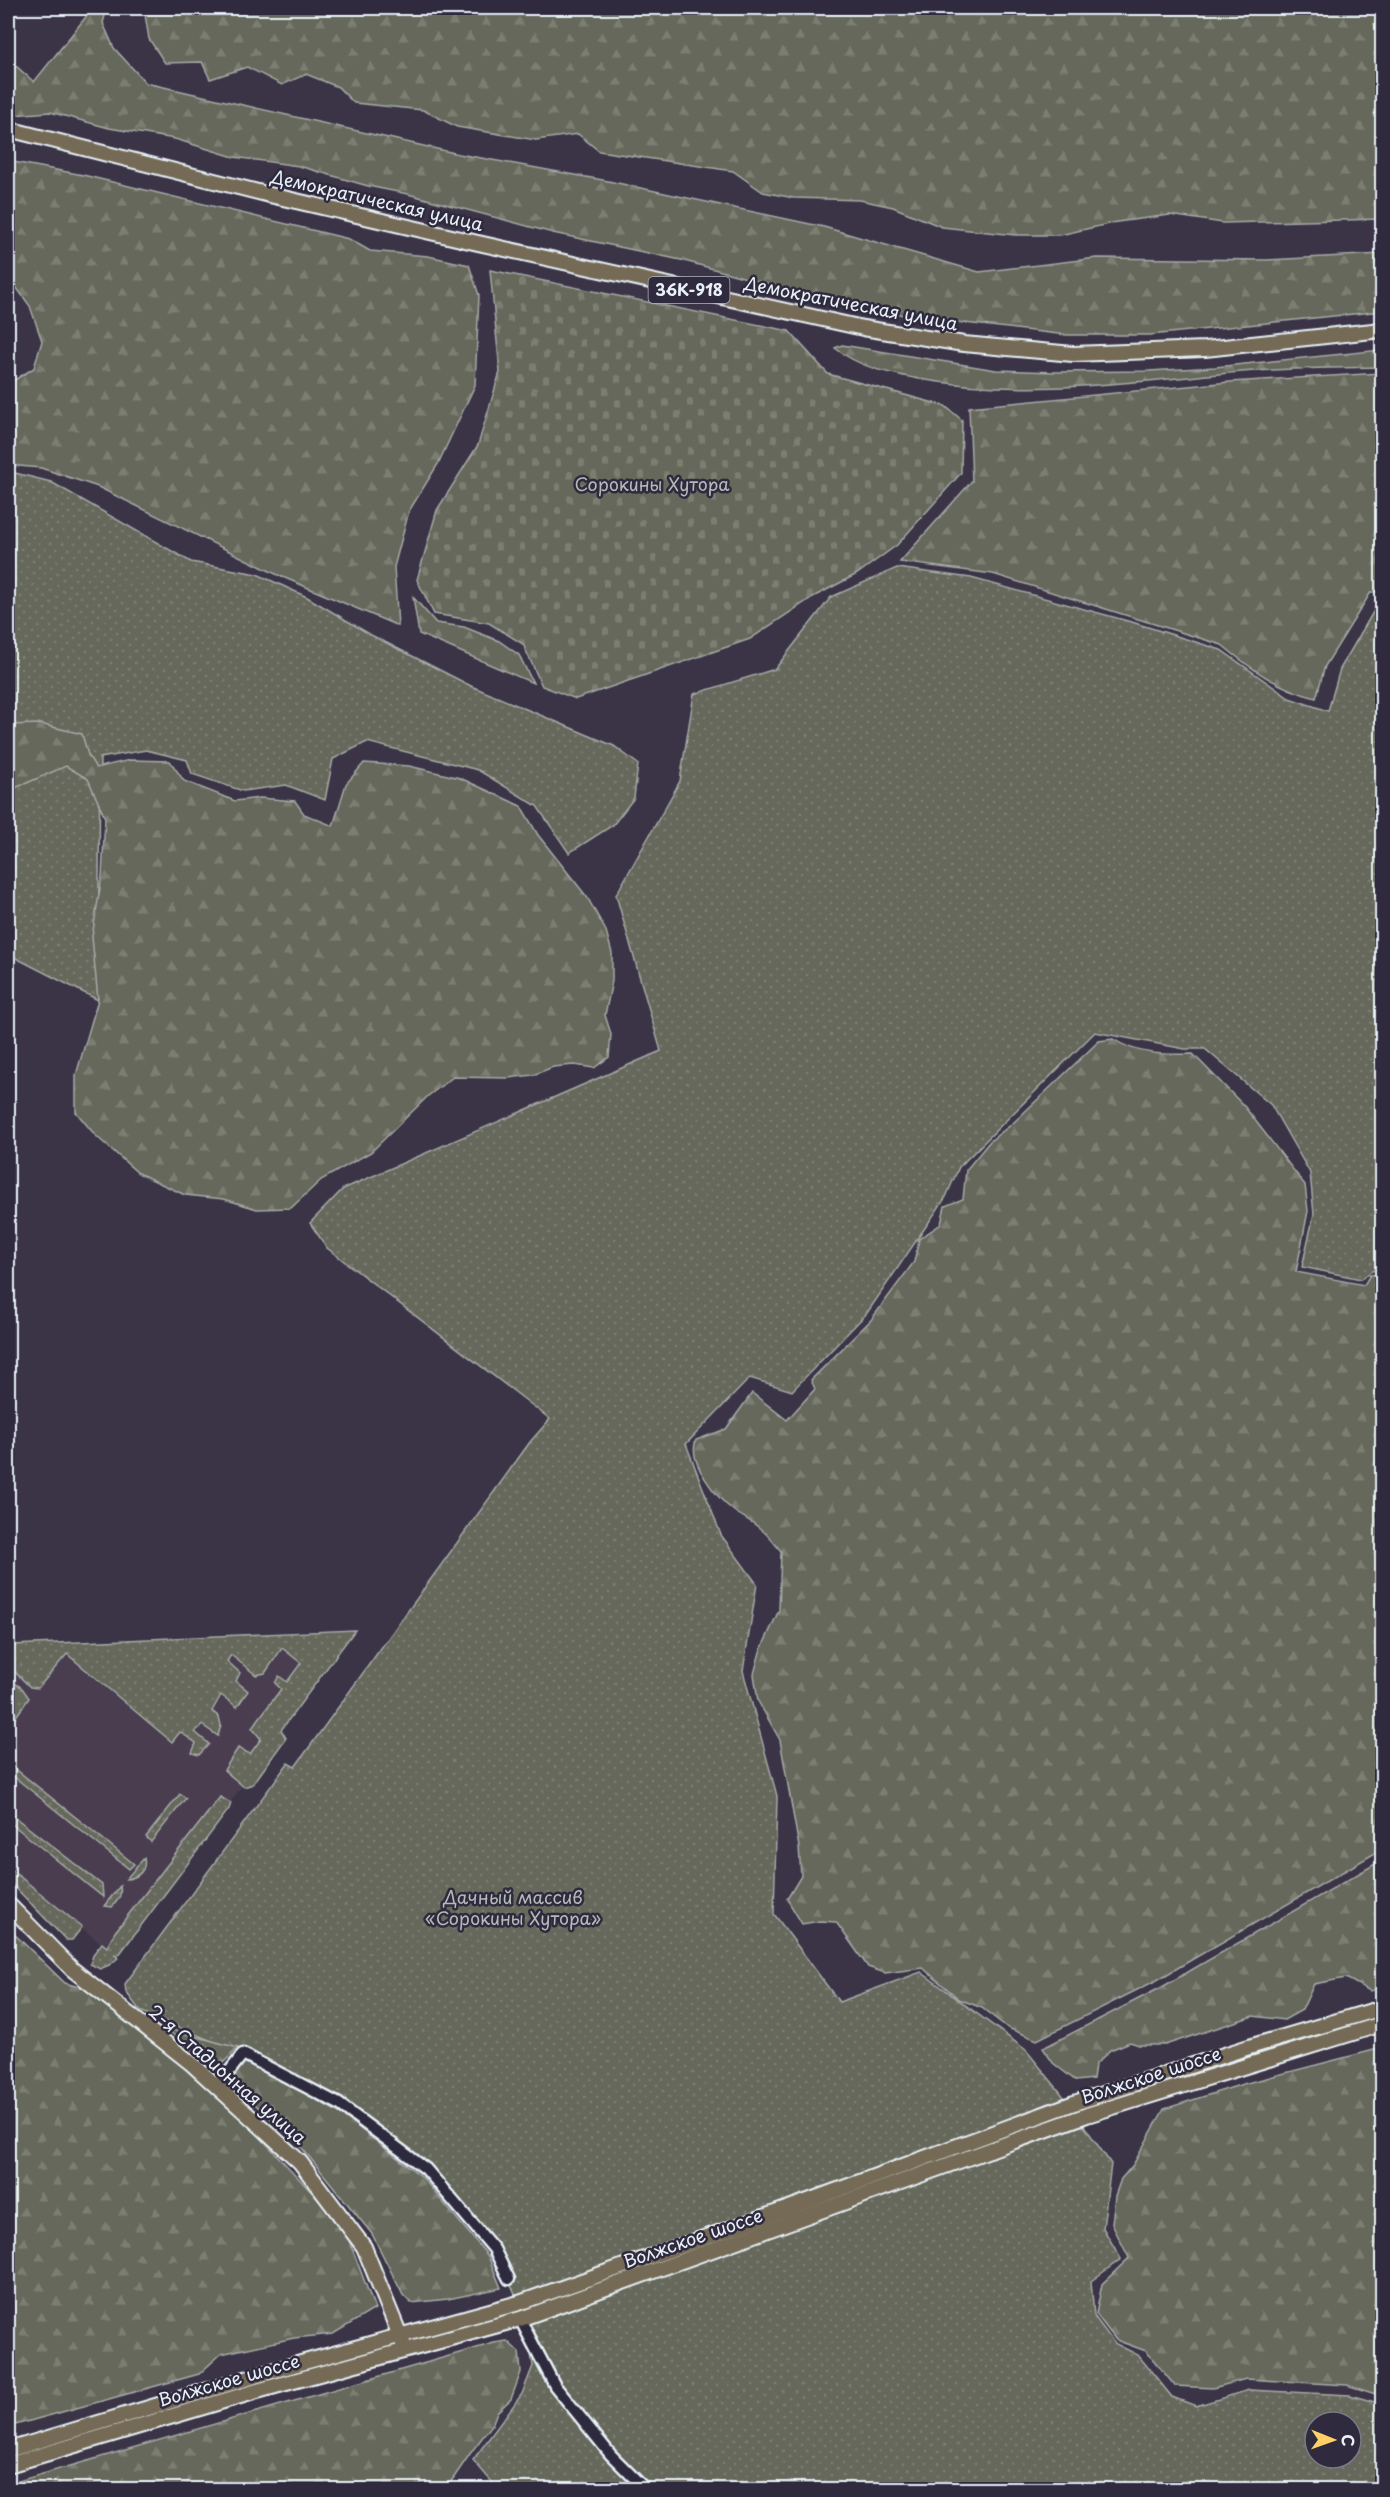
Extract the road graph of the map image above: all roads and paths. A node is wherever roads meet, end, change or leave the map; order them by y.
1 (8, 129) edge
2 (1383, 330) edge
3 (8, 1904) edge
4 (1383, 2008) edge
5 (1383, 2024) edge
6 (218, 2086) junction
7 (509, 2279) dead end
8 (520, 2319) junction
9 (401, 2335) junction
10 (405, 2351) junction
11 (8, 2450) edge
12 (8, 2465) edge
13 (646, 2490) edge

1 - 2 main road, Демократическая улица / 36К-918
3 - 6 main road, 2-я Стадионная улица
4 - 9 main road, Волжское шоссе
5 - 8 main road, Волжское шоссе
6 - 7 street
6 - 9 main road, 2-я Стадионная улица
8 - 10 main road, Волжское шоссе
8 - 13 street
9 - 10 main road, 2-я Стадионная улица
9 - 11 main road, Волжское шоссе
10 - 12 main road, Волжское шоссе

